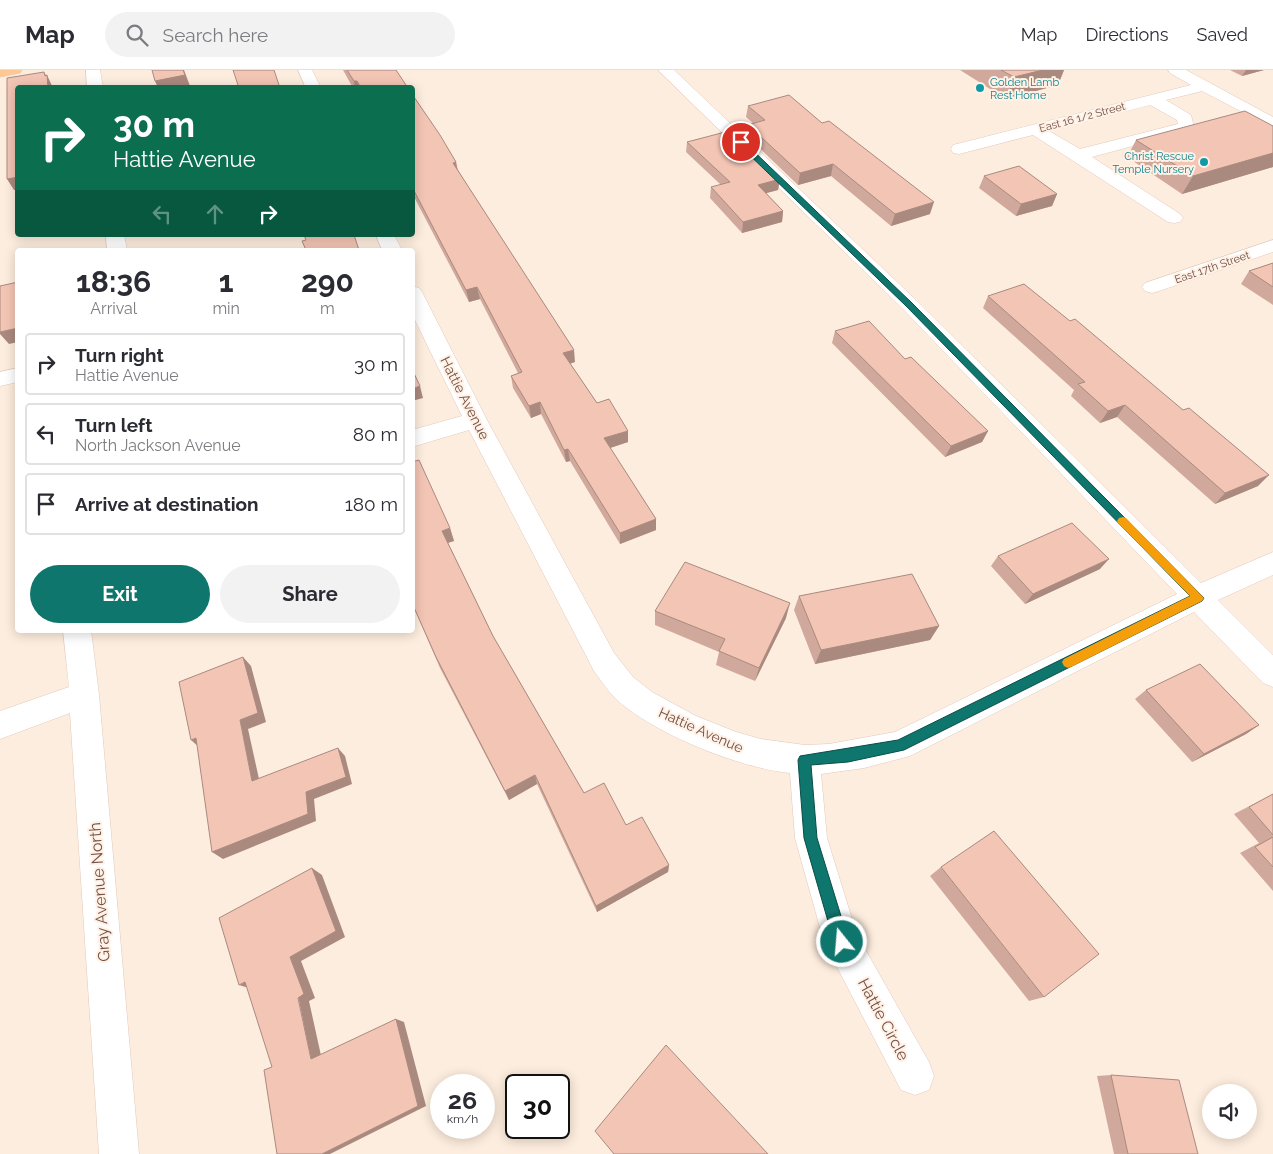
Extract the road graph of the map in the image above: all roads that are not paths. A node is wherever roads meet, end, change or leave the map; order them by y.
1 (15, 70) edge
2 (93, 70) edge
3 (306, 70) edge
4 (665, 70) edge
5 (1175, 70) edge
6 (0, 73) edge
7 (96, 85) edge
8 (313, 85) edge
9 (1204, 86) junction
10 (1152, 99) junction
11 (1273, 123) edge
12 (1035, 129) junction
13 (959, 149) dead end
14 (1078, 155) junction
15 (1174, 218) dead end
16 (1273, 246) edge
17 (1152, 287) dead end
18 (415, 298) edge
19 (15, 376) edge
20 (0, 379) edge
21 (475, 420) junction
22 (415, 438) edge
23 (1273, 564) edge
24 (1198, 598) junction
25 (77, 633) edge
26 (1273, 674) edge
27 (84, 695) junction
28 (0, 725) edge
29 (804, 760) junction
30 (915, 1076) dead end
31 (119, 1154) edge

1 - 6 main road
2 - 7 street
3 - 8 street
4 - 24 street
5 - 9 street
9 - 10 street, East 16 1/2 Street
9 - 11 street
10 - 12 street, East 16 1/2 Street
10 - 14 street
12 - 13 street, East 16 1/2 Street
12 - 14 street
14 - 15 street
16 - 17 street, East 17th Street
18 - 21 street, Hattie Avenue
19 - 20 street
21 - 22 street
21 - 29 street, Hattie Avenue
23 - 24 street, Hattie Avenue
24 - 26 street
24 - 29 street, Hattie Avenue
25 - 27 street, Gray Avenue North
27 - 28 street
27 - 31 street, Gray Avenue North
29 - 30 street, Hattie Circle

